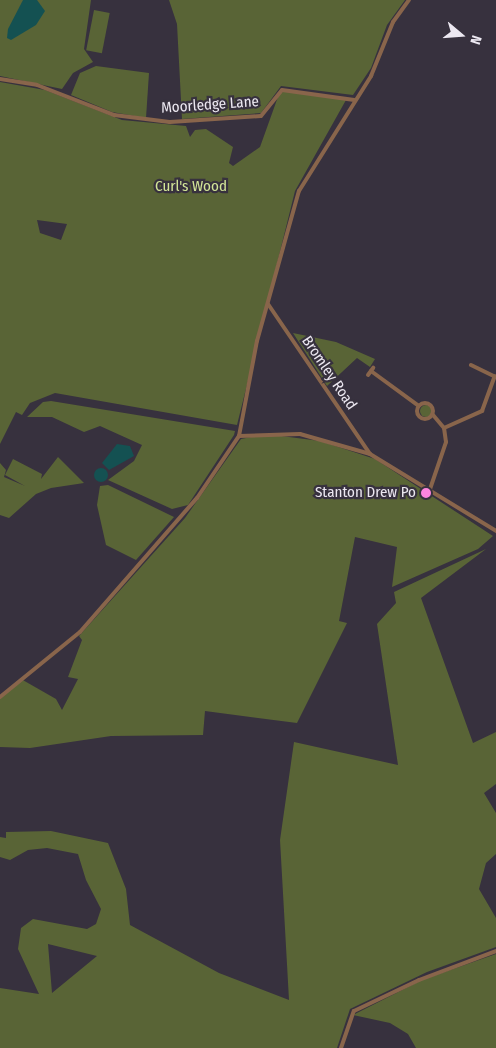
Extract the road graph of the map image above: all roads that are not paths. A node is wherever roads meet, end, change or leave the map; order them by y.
1 (409, 0) edge
2 (0, 79) edge
3 (354, 100) junction
4 (268, 304) junction
5 (471, 366) dead end
6 (371, 371) dead end
7 (496, 377) edge
8 (419, 406) junction
9 (432, 415) junction
10 (444, 428) junction
11 (239, 436) junction
12 (370, 454) junction
13 (429, 492) junction
14 (496, 532) edge
15 (0, 696) edge
16 (496, 951) edge
17 (341, 1048) edge

1 - 3 street
2 - 3 street, Moorledge Lane
3 - 4 street
4 - 11 street
4 - 12 street, Bromley Road
5 - 7 street
6 - 8 street
7 - 10 street
8 - 9 street
8 - 9 street
9 - 10 street
10 - 13 street
11 - 12 street, Bromley Road
11 - 15 street
12 - 13 street, Bromley Road
13 - 14 street, Bromley Road
16 - 17 street

